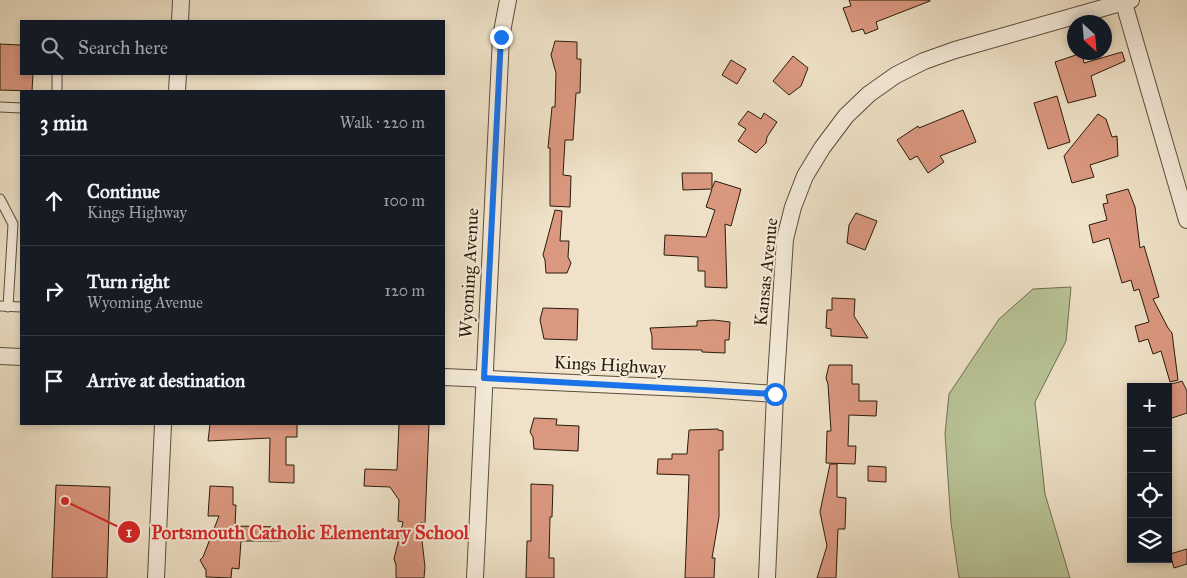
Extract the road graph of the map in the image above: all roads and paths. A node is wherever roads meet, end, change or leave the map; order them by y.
1 (181, 0) edge
2 (508, 0) edge
3 (1126, 1) edge
4 (180, 20) edge
5 (57, 75) edge
6 (178, 75) edge
7 (57, 90) edge
8 (177, 90) edge
9 (0, 107) edge
10 (20, 108) edge
11 (0, 199) edge
12 (1187, 220) edge
13 (17, 224) edge
14 (11, 256) junction
15 (20, 256) edge
16 (4, 306) edge
17 (20, 307) edge
18 (0, 356) edge
19 (20, 357) edge
20 (445, 377) edge
21 (484, 378) junction
22 (775, 394) junction
23 (163, 425) edge
24 (156, 578) edge
25 (475, 578) edge
26 (767, 578) edge

1 - 4 street
2 - 21 street, Wyoming Avenue
3 - 12 street
3 - 22 street, Kansas Avenue
5 - 7 lane
6 - 8 street
9 - 10 lane
11 - 13 lane
13 - 14 lane
14 - 15 lane
14 - 16 lane
16 - 17 lane
18 - 19 street
20 - 21 street, Kings Highway
21 - 22 street, Kings Highway
21 - 25 street, Wyoming Avenue
22 - 26 street, Kansas Avenue
23 - 24 street

